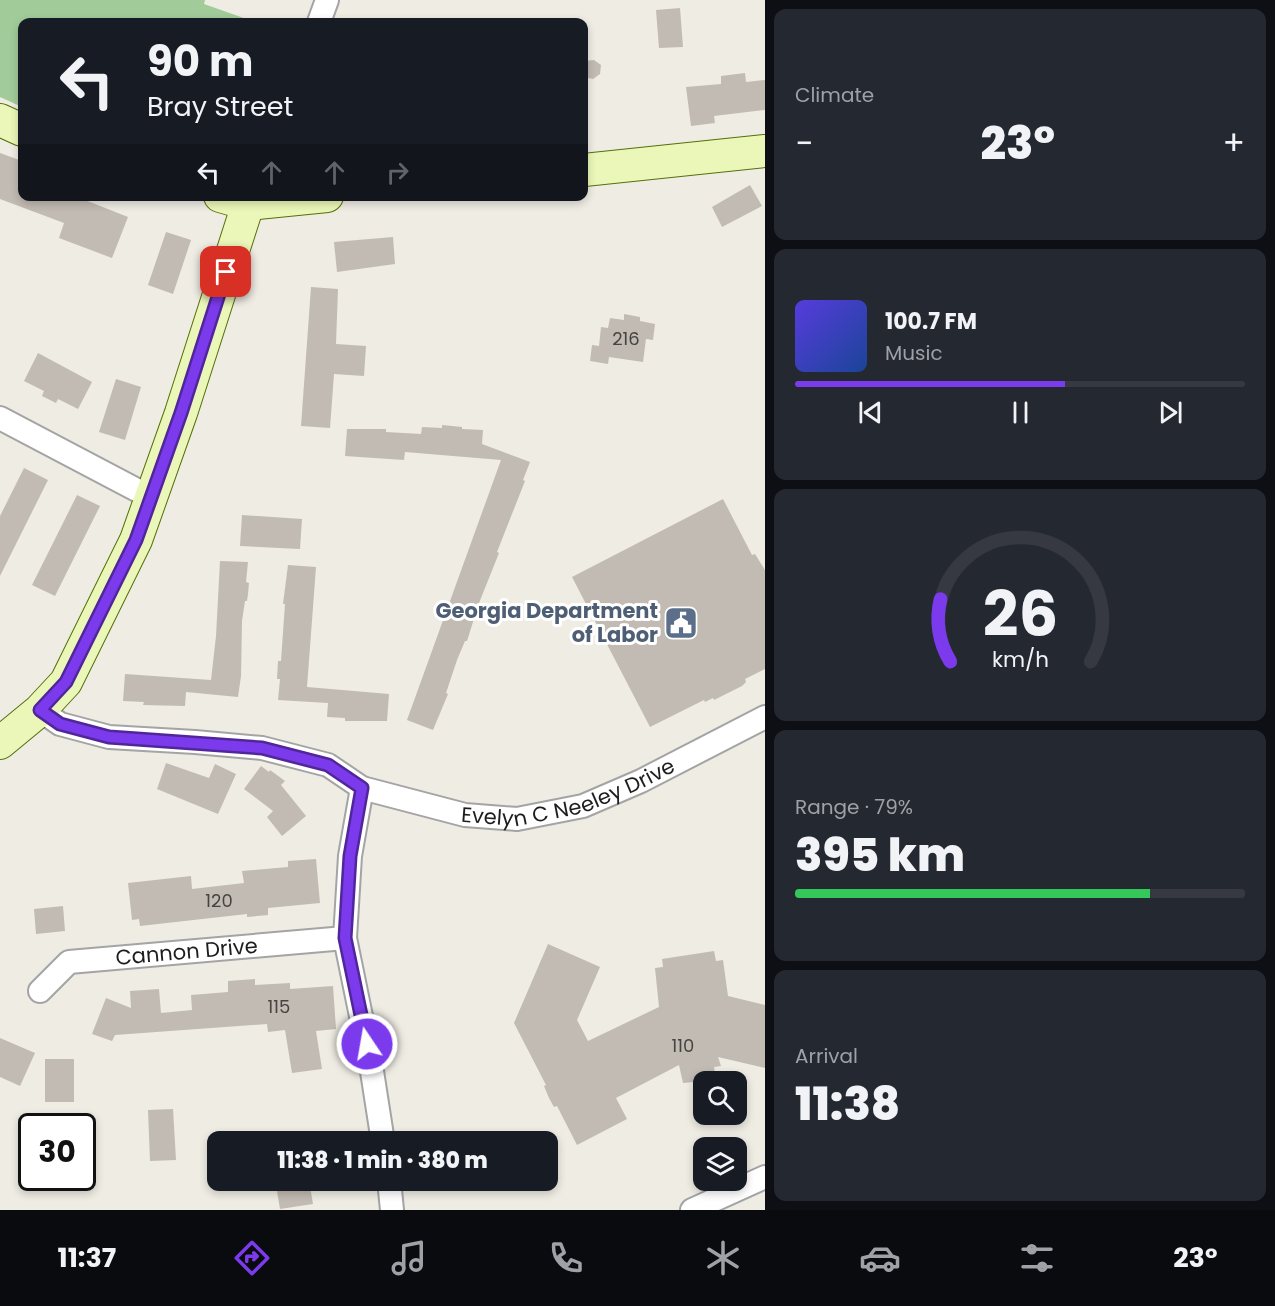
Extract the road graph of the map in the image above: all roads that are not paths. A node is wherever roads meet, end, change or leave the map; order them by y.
1 (327, 0) edge
2 (320, 18) edge
3 (0, 120) edge
4 (18, 128) edge
5 (765, 151) edge
6 (588, 170) edge
7 (239, 201) edge
8 (0, 418) edge
9 (152, 498) junction
10 (40, 710) junction
11 (765, 717) edge
12 (0, 743) edge
13 (362, 788) junction
14 (345, 938) junction
15 (40, 991) dead end
16 (381, 1131) edge
17 (765, 1177) edge
18 (390, 1191) edge
19 (392, 1210) edge
20 (692, 1210) edge

1 - 2 street
3 - 4 street
5 - 6 street
7 - 9 street
8 - 9 street
9 - 10 street
10 - 12 street
10 - 13 street, Evelyn C Neeley Drive
11 - 13 street, Evelyn C Neeley Drive
13 - 14 street
14 - 15 street, Cannon Drive
14 - 16 street
17 - 20 street
18 - 19 street

